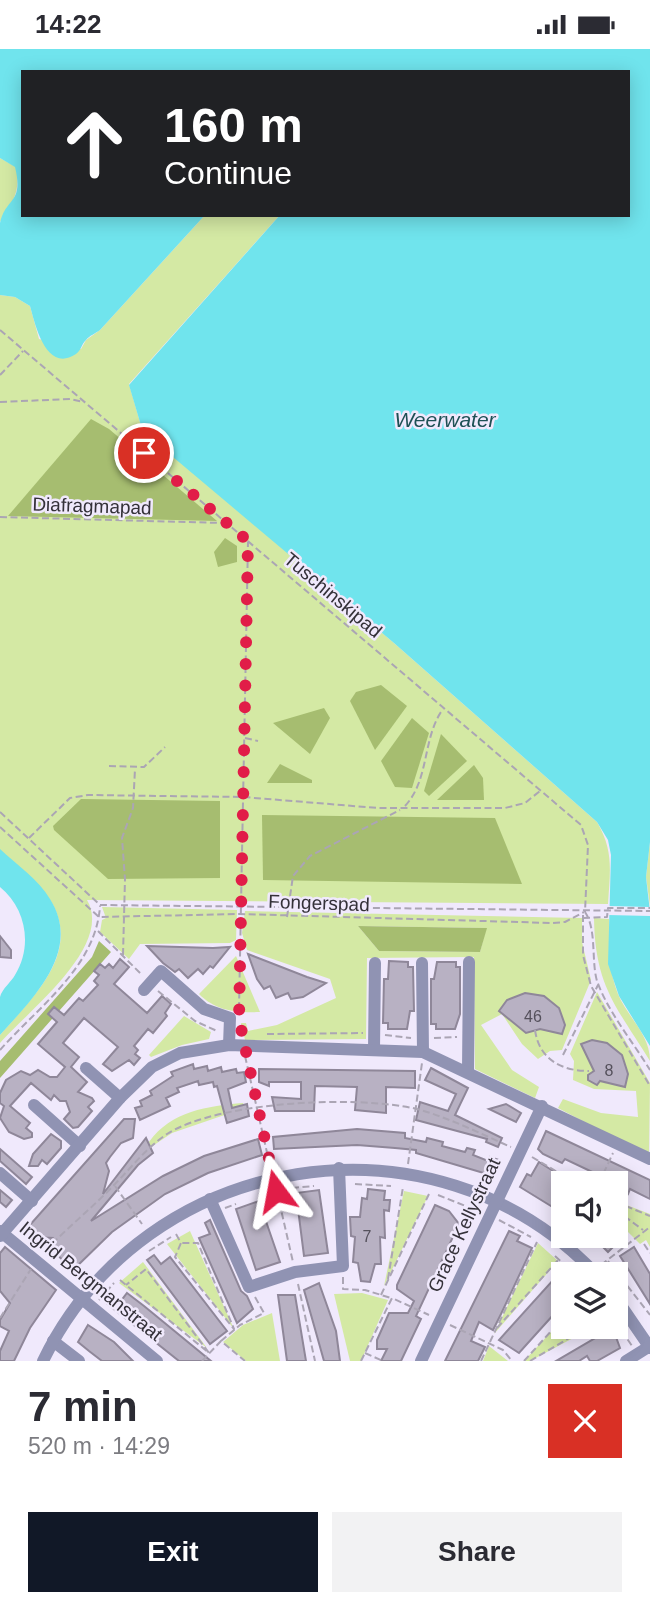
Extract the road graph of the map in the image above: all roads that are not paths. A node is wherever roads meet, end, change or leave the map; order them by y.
1 (375, 963) dead end
2 (422, 963) dead end
3 (469, 963) dead end
4 (147, 986) road end
5 (230, 1040) junction
6 (374, 1050) junction
7 (423, 1052) junction
8 (86, 1068) dead end
9 (468, 1071) junction
10 (120, 1098) junction
11 (34, 1105) dead end
12 (542, 1106) junction
13 (80, 1146) junction
14 (650, 1159) edge
15 (339, 1168) junction
16 (0, 1173) edge
17 (32, 1201) junction
18 (494, 1202) junction
19 (213, 1205) junction
20 (1, 1234) edge
21 (584, 1262) edge
22 (82, 1299) junction
23 (628, 1315) edge
24 (53, 1341) junction
25 (650, 1347) edge
26 (43, 1361) edge
27 (79, 1361) edge
28 (157, 1361) edge
29 (421, 1361) edge
30 (626, 1361) edge

1 - 6 street
2 - 7 street
3 - 9 street
4 - 5 street
5 - 6 street
5 - 10 street
6 - 7 street
7 - 9 street
8 - 10 street
9 - 12 street
10 - 13 street
11 - 13 street
12 - 14 street
12 - 18 street, Grace Kellystraat
13 - 17 street
15 - 18 street
15 - 19 street
15 - 19 street
16 - 17 street
17 - 20 street
18 - 21 street
18 - 29 street, Grace Kellystraat
19 - 22 street
20 - 22 street, Ingrid Bergmanstraat
22 - 24 street
22 - 28 street, Ingrid Bergmanstraat
23 - 25 street
24 - 26 street
24 - 27 street
25 - 30 street

